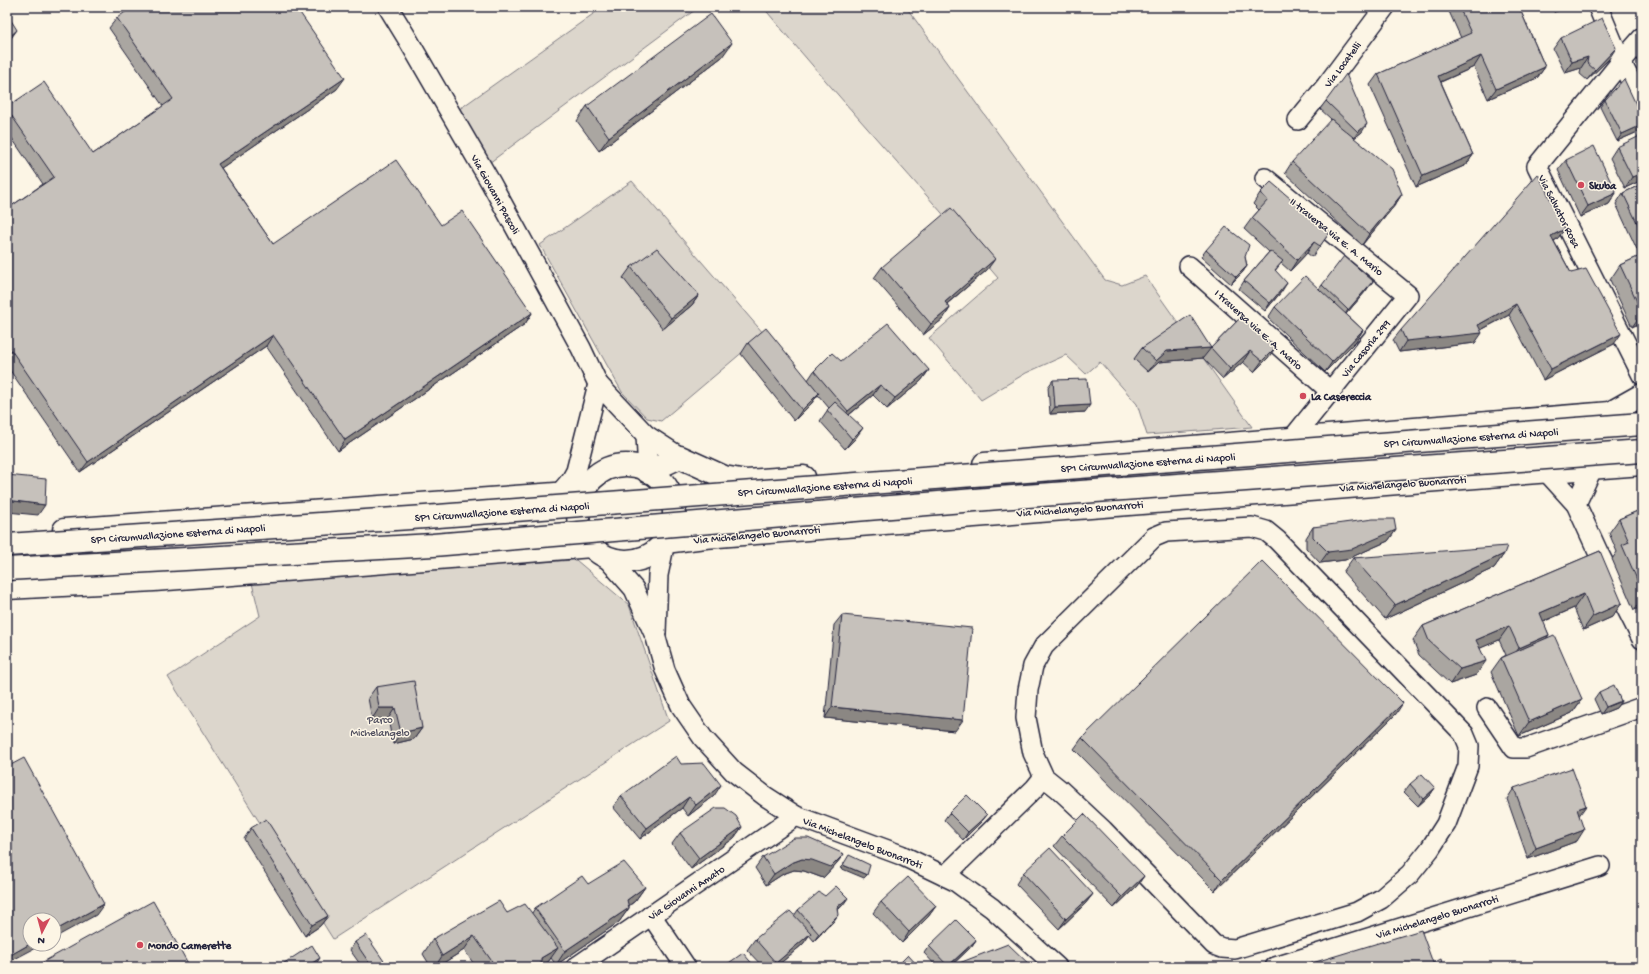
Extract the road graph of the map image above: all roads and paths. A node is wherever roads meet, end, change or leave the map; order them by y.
1 (388, 7) edge
2 (1385, 7) edge
3 (1598, 7) edge
4 (1632, 50) edge
5 (1642, 103) edge
6 (1298, 120) dead end
7 (1265, 178) dead end
8 (1189, 266) dead end
9 (1408, 295) joint
10 (1642, 375) edge
11 (598, 384) junction
12 (1330, 392) junction
13 (1642, 395) edge
14 (1642, 424) edge
15 (646, 435) junction
16 (1292, 439) junction
17 (582, 450) junction
18 (1642, 451) edge
19 (680, 457) junction
20 (1642, 464) edge
21 (1592, 469) junction
22 (648, 472) junction
23 (1547, 472) junction
24 (585, 488) junction
25 (560, 493) junction
26 (1576, 504) junction
27 (7, 535) edge
28 (665, 542) junction
29 (7, 545) edge
30 (598, 551) junction
31 (7, 569) edge
32 (7, 588) edge
33 (656, 638) junction
34 (1642, 639) edge
35 (1642, 707) edge
36 (1487, 708) dead end
37 (1044, 777) junction
38 (796, 816) junction
39 (1600, 866) dead end
40 (945, 876) junction
41 (651, 915) junction
42 (576, 967) edge
43 (686, 967) edge
44 (1057, 967) edge
45 (1275, 967) edge

1 - 11 street, Via Giovanni Pascoli
2 - 6 street, Via Locatelli
3 - 4 street
4 - 5 street
4 - 10 street, Via Salvator Rosa
7 - 9 street, II traversa via E. A. Mario
8 - 12 street, I traversa via E. A. Mario
9 - 12 street, Via Casoria 299
11 - 15 street, Via Giovanni Pascoli
11 - 17 street
12 - 16 street, Via Casoria 299
13 - 16 main road
14 - 29 main road, SP1 Circumvallazione Esterna di Napoli, bridge
15 - 19 street, Via Giovanni Pascoli
15 - 22 street
16 - 19 main road
17 - 24 street
17 - 25 street
18 - 31 main road, bridge
19 - 22 main road
20 - 21 main road, Via Michelangelo Buonarroti
21 - 23 main road, Via Michelangelo Buonarroti
21 - 26 street
22 - 24 main road
22 - 28 main road
23 - 26 street
23 - 28 main road, Via Michelangelo Buonarroti
24 - 25 main road
24 - 30 main road
25 - 27 main road
26 - 34 street
28 - 30 main road
28 - 33 street, Via Michelangelo Buonarroti
30 - 32 main road
30 - 33 street, Via Michelangelo Buonarroti
33 - 38 street, Via Michelangelo Buonarroti
35 - 36 street
37 - 37 street
37 - 40 street
38 - 40 street, Via Michelangelo Buonarroti
38 - 41 street, Via Giovanni Amato
39 - 45 street, Via Michelangelo Buonarroti
40 - 44 street, Via Michelangelo Buonarroti
41 - 42 street, Via Giovanni Amato
41 - 43 street

